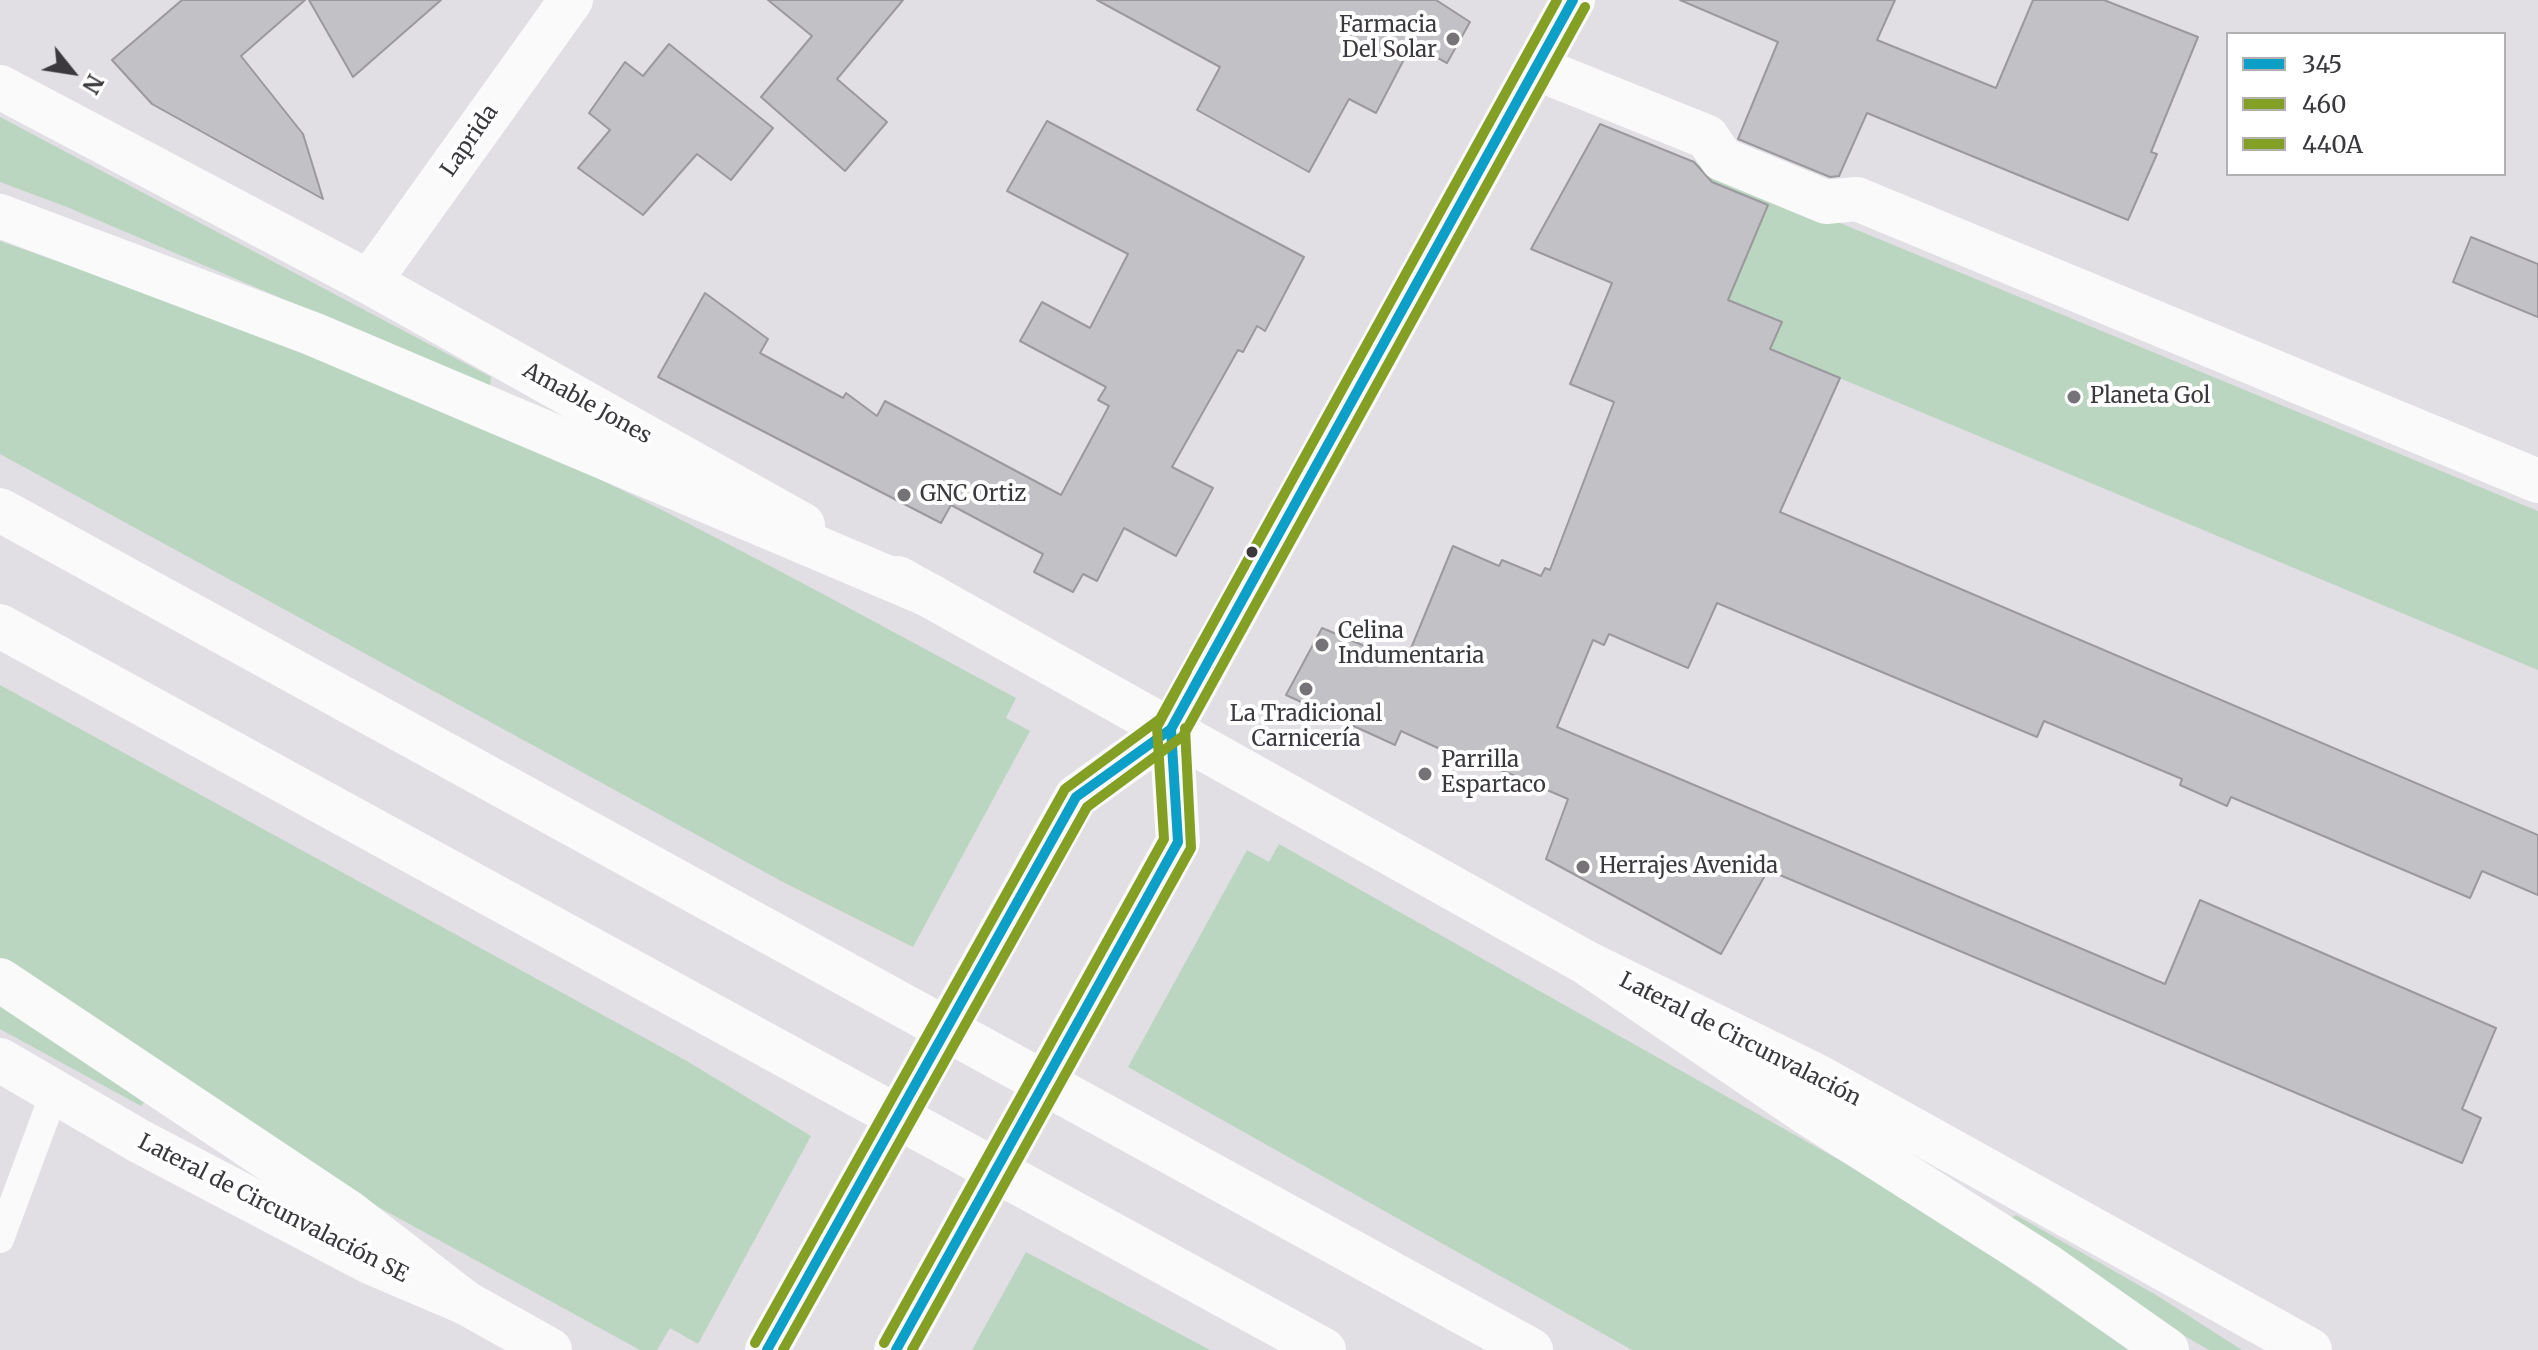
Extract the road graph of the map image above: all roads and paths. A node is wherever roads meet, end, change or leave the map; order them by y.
1 (571, 0) edge
2 (1573, 0) edge
3 (1536, 68) junction
4 (0, 87) edge
5 (0, 216) edge
6 (369, 282) junction
7 (2538, 481) edge
8 (0, 510) edge
9 (931, 596) junction
10 (0, 626) edge
11 (1171, 729) junction
12 (1585, 962) junction
13 (0, 980) edge
14 (0, 1060) edge
15 (55, 1091) junction
16 (0, 1239) edge
17 (466, 1303) junction
18 (550, 1350) edge
19 (767, 1350) edge
20 (896, 1350) edge
21 (1324, 1350) edge
22 (1531, 1350) edge
23 (2167, 1350) edge
24 (2310, 1350) edge

1 - 6 main road, Laprida
2 - 3 main road
3 - 7 main road
3 - 11 main road
4 - 6 main road, Amable Jones
5 - 9 main road
6 - 9 main road, Amable Jones
8 - 22 main road
9 - 11 main road, Amable Jones
10 - 21 main road
11 - 12 main road, Lateral de Circunvalación
11 - 19 main road
11 - 20 main road
12 - 23 main road
12 - 24 main road, Lateral de Circunvalación
13 - 17 main road
14 - 15 main road, Lateral de Circunvalación SE
15 - 16 lane
15 - 17 main road, Lateral de Circunvalación SE
17 - 18 main road, Lateral de Circunvalación SE

